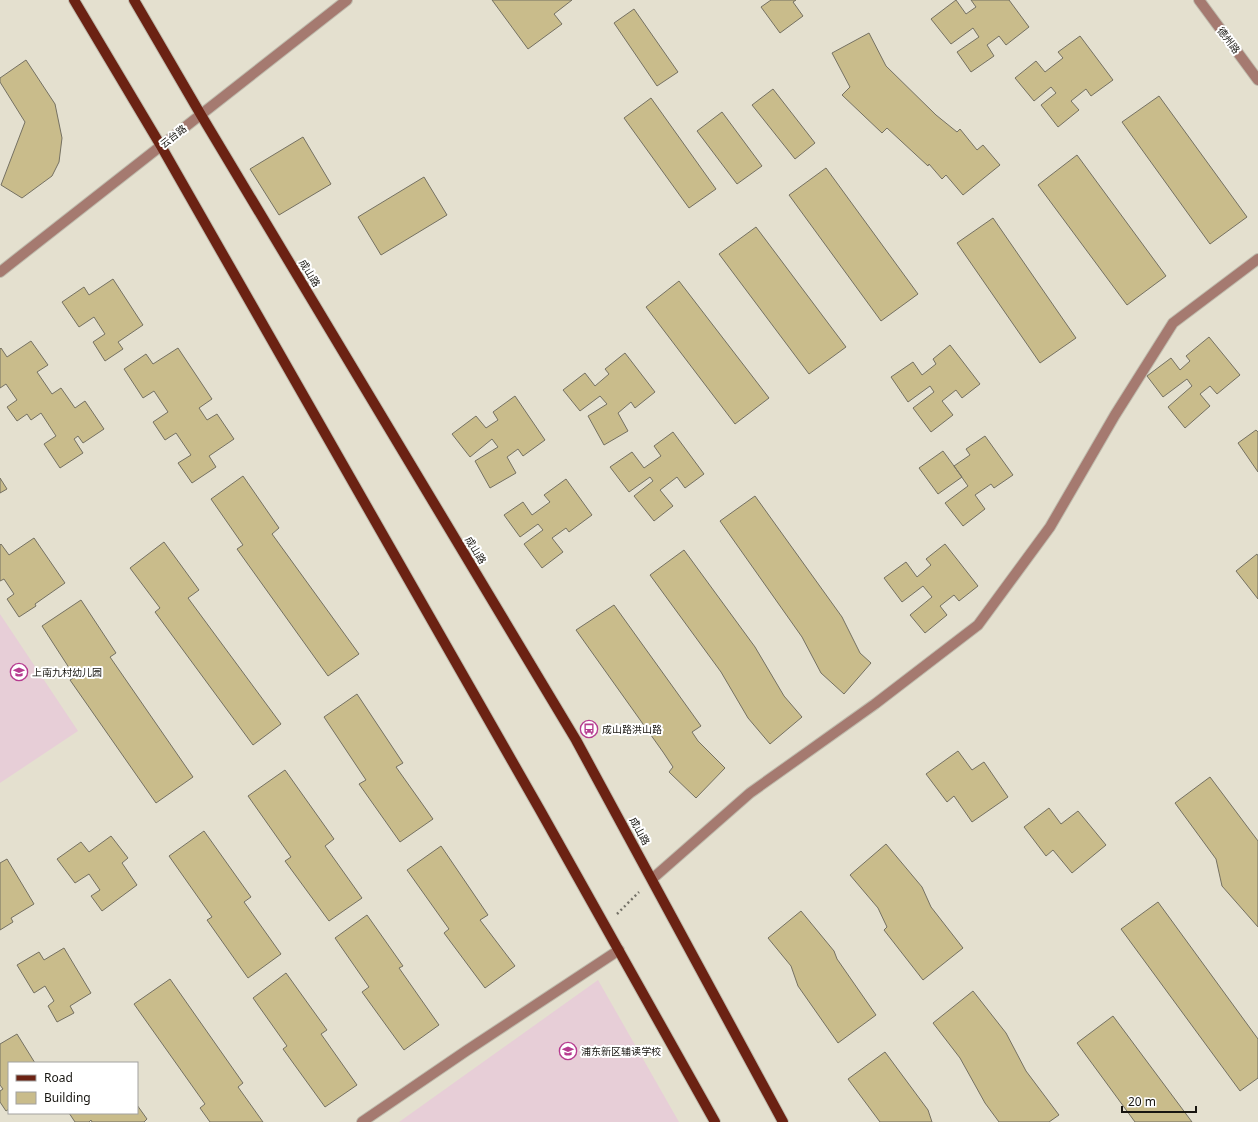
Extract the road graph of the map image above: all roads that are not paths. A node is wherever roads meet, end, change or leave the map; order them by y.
1 (74, 0) edge
2 (134, 0) edge
3 (347, 0) edge
4 (1199, 0) edge
5 (1258, 80) edge
6 (200, 115) junction
7 (161, 146) junction
8 (1258, 259) edge
9 (0, 272) edge
10 (652, 879) junction
11 (619, 950) junction
12 (362, 1122) edge
13 (715, 1122) edge
14 (783, 1122) edge

1 - 7 main road
2 - 6 main road, 成山路
3 - 6 street, 云台路
4 - 5 street, 德州路
6 - 7 street, 云台路
6 - 10 main road, 成山路
7 - 9 street, 云台路
7 - 11 main road
8 - 10 street
10 - 14 main road, 成山路
11 - 12 street
11 - 13 main road

